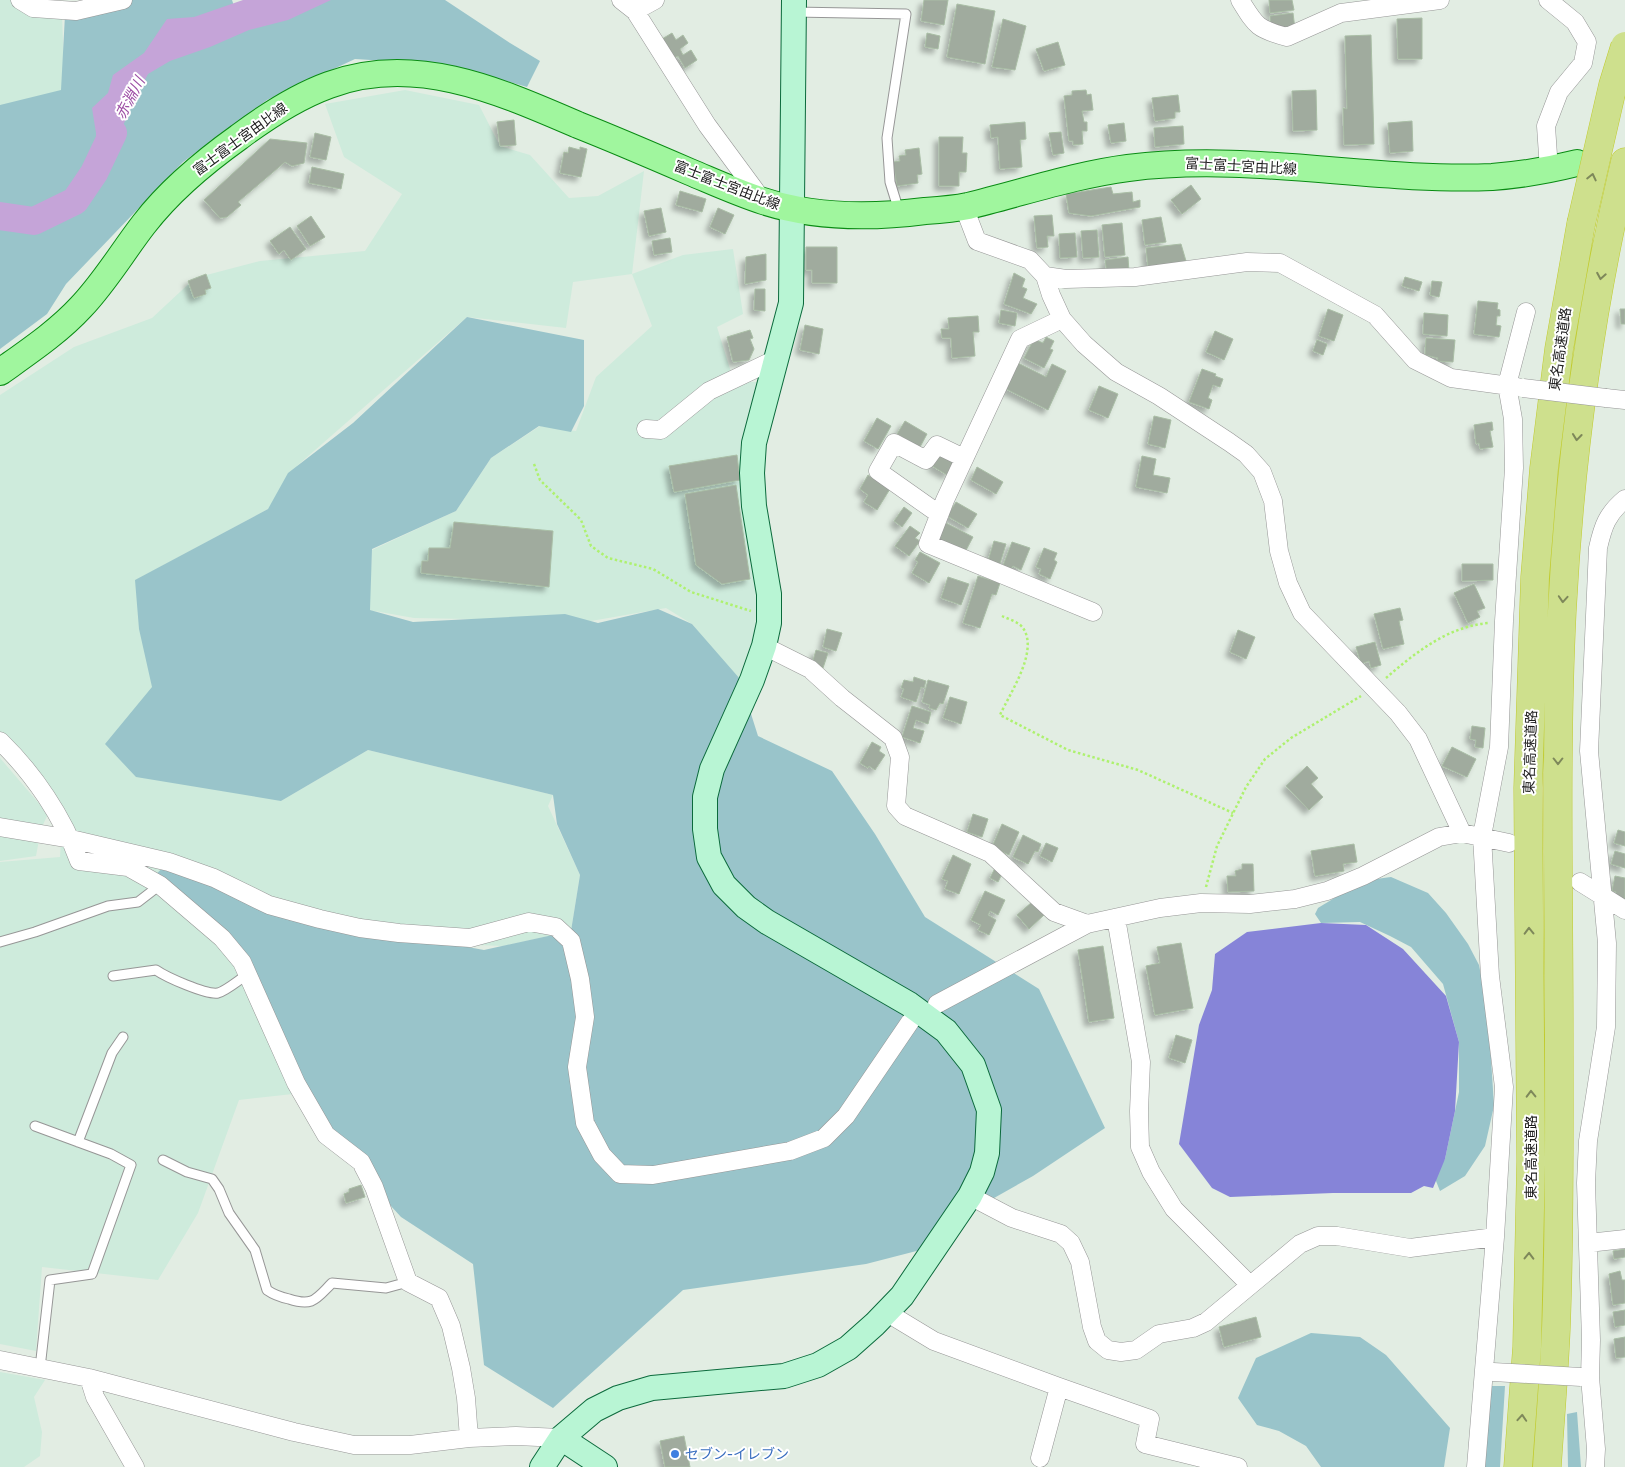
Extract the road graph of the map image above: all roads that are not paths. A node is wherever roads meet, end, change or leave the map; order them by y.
1 (20, 0) edge
2 (123, 0) edge
3 (621, 0) edge
4 (655, 0) edge
5 (1240, 0) edge
6 (1440, 0) edge
7 (1548, 0) edge
8 (794, 6) edge
9 (635, 11) junction
10 (1625, 46) edge
11 (1625, 162) edge
12 (1577, 163) dead end
13 (1549, 170) junction
14 (763, 201) junction
15 (964, 207) junction
16 (792, 209) junction
17 (900, 214) junction
18 (1045, 276) junction
19 (1526, 312) dead end
20 (1062, 319) junction
21 (776, 359) junction
22 (0, 372) edge
23 (1515, 387) junction
24 (1625, 400) edge
25 (646, 429) dead end
26 (964, 458) junction
27 (1625, 499) edge
28 (939, 514) junction
29 (1093, 612) dead end
30 (764, 646) junction
31 (0, 741) edge
32 (0, 827) edge
33 (1462, 833) junction
34 (1482, 836) junction
35 (71, 839) junction
36 (1509, 843) dead end
37 (1580, 882) dead end
38 (160, 885) junction
39 (1602, 895) junction
40 (1625, 910) edge
41 (1116, 918) junction
42 (1087, 924) junction
43 (0, 942) edge
44 (248, 974) junction
45 (112, 976) dead end
46 (937, 1004) dead end
47 (910, 1022) dead end
48 (123, 1037) dead end
49 (35, 1126) dead end
50 (78, 1142) junction
51 (163, 1160) dead end
52 (970, 1196) junction
53 (1495, 1237) junction
54 (1625, 1239) edge
55 (1588, 1243) junction
56 (408, 1282) junction
57 (1250, 1285) junction
58 (886, 1312) junction
59 (0, 1360) edge
60 (40, 1368) junction
61 (1489, 1372) junction
62 (1586, 1377) junction
63 (89, 1378) junction
64 (1059, 1388) junction
65 (469, 1438) junction
66 (561, 1438) junction
67 (1040, 1458) dead end
68 (135, 1467) edge
69 (542, 1467) edge
70 (605, 1467) edge
71 (1238, 1467) edge
72 (1476, 1467) edge
73 (1518, 1467) edge
74 (1547, 1467) edge
75 (1595, 1467) edge

1 - 2 street
3 - 9 street
4 - 9 street
5 - 6 street
7 - 13 street
8 - 16 street
8 - 17 lane
9 - 14 street
73 -> 10 highway, 東名高速道路, bridge
11 -> 74 highway, 東名高速道路
12 - 13 main road, 富士富士宮由比線
13 - 15 main road, 富士富士宮由比線
14 - 16 main road, 富士富士宮由比線
14 - 22 main road, 富士富士宮由比線
15 - 17 main road, 富士富士宮由比線
15 - 18 street
16 - 17 main road, 富士富士宮由比線
16 - 21 street
18 - 20 street
18 - 23 street
19 - 23 street
20 - 26 street
20 - 33 street
21 - 25 street
21 - 30 street
23 - 24 street, bridge
23 - 34 street
26 - 28 street
26 - 28 street
27 - 39 street
28 - 29 street
30 - 42 street
30 - 52 street
31 - 35 street
32 - 35 street
33 - 34 street
33 - 41 street
34 - 36 street
34 - 53 street
35 - 38 street
35 - 47 street
37 - 39 street
38 - 43 lane
38 - 44 street
39 - 40 street
39 - 55 street
41 - 42 street
41 - 57 street
42 - 46 street
44 - 45 lane
44 - 56 street
48 - 50 lane
49 - 50 lane
50 - 60 lane
51 - 56 lane
52 - 57 street
52 - 58 street
53 - 57 street
53 - 61 street
54 - 55 street
55 - 62 street
56 - 65 street
58 - 64 street
58 - 66 street
59 - 60 street
60 - 63 street
61 - 62 street, bridge
61 - 72 street
62 - 75 street
63 - 65 street
63 - 68 street
64 - 67 street
64 - 71 street
65 - 66 street
66 - 69 street
66 - 70 street

